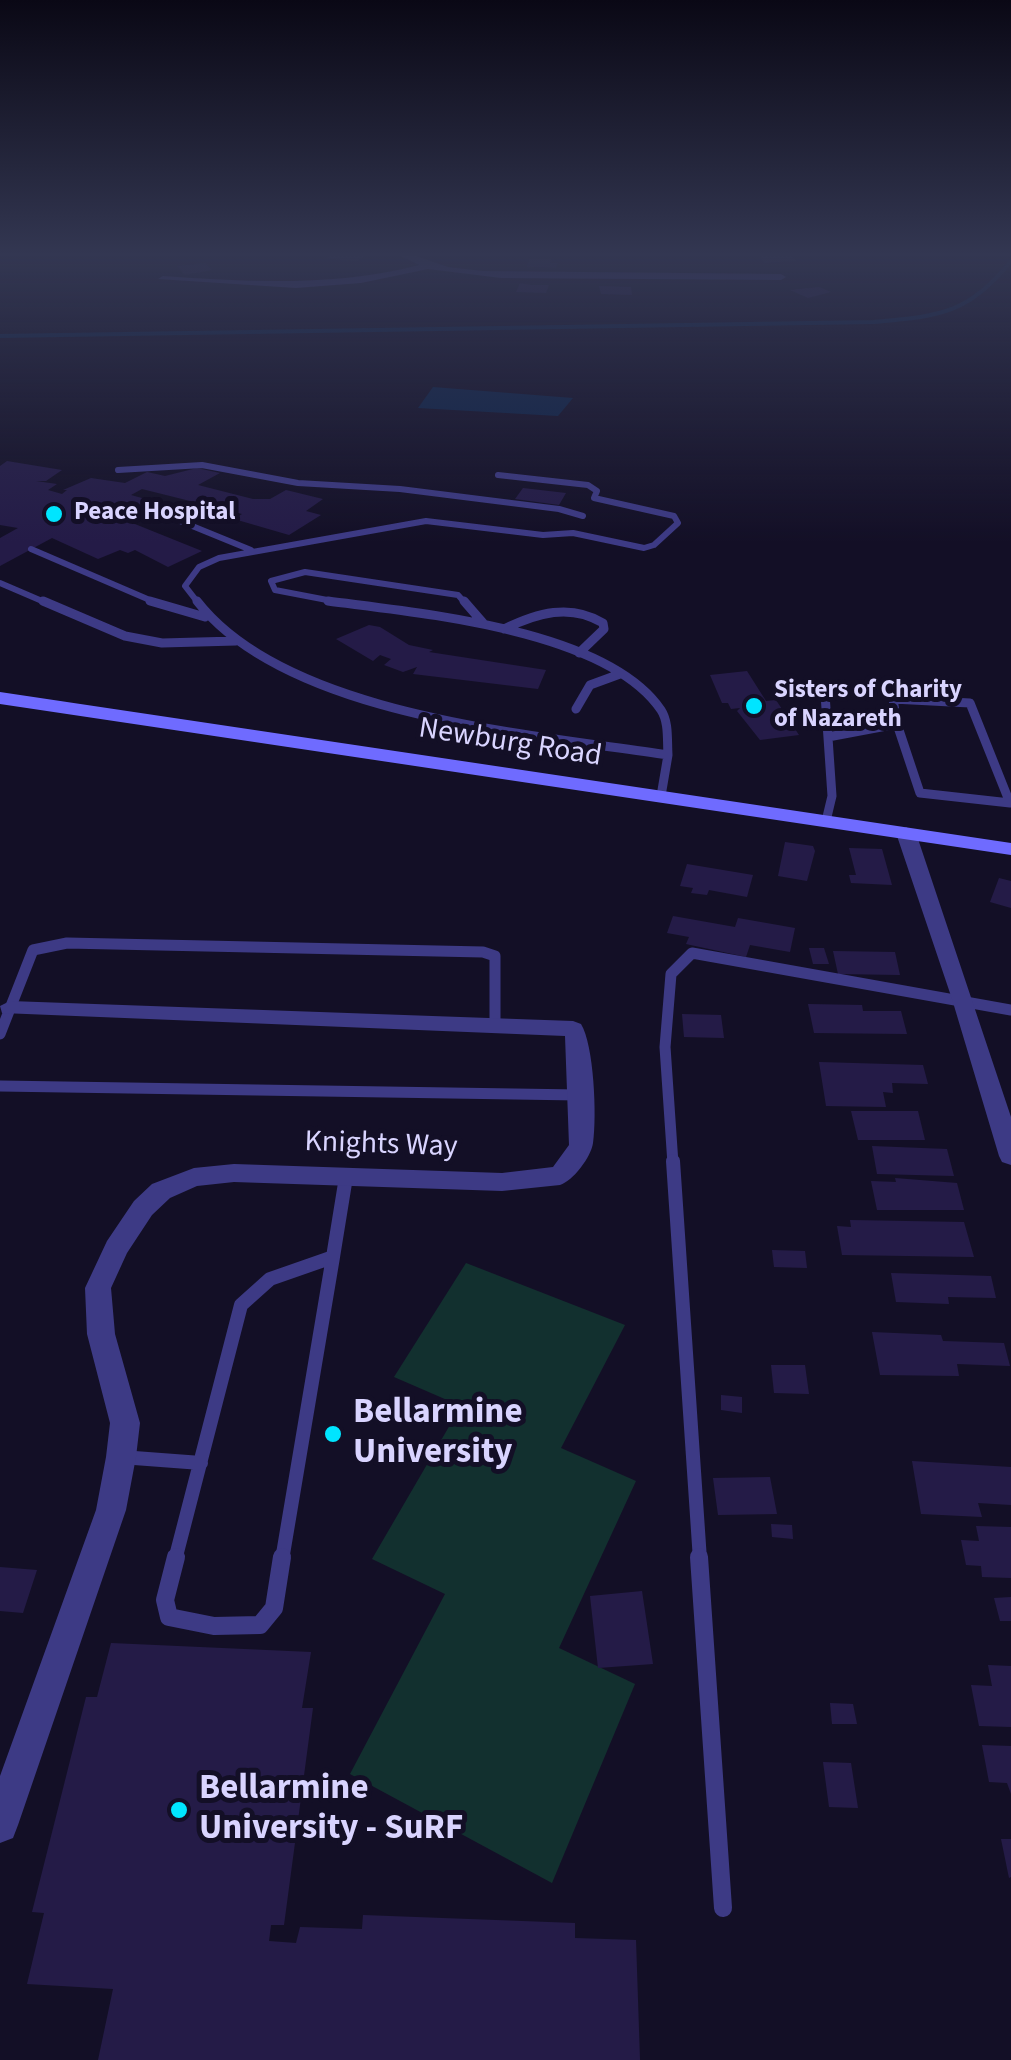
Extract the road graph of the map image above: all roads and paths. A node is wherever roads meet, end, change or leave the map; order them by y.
1 (118, 470) dead end
2 (498, 475) dead end
3 (594, 498) junction
4 (583, 516) junction
5 (180, 521) dead end
6 (572, 533) junction
7 (31, 550) dead end
8 (251, 550) junction
9 (0, 583) edge
10 (209, 618) junction
11 (484, 624) junction
12 (504, 628) junction
13 (236, 640) junction
14 (579, 654) junction
15 (620, 674) junction
16 (825, 694) dead end
17 (0, 698) edge
18 (576, 708) dead end
19 (897, 724) junction
20 (828, 737) junction
21 (668, 755) junction
22 (661, 796) junction
23 (1010, 804) edge
24 (826, 820) junction
25 (906, 833) junction
26 (1011, 849) edge
27 (963, 999) junction
28 (10, 1008) junction
29 (1011, 1010) edge
30 (494, 1026) junction
31 (0, 1034) edge
32 (0, 1086) edge
33 (579, 1095) junction
34 (1011, 1156) edge
35 (346, 1177) junction
36 (332, 1257) junction
37 (121, 1457) junction
38 (201, 1463) junction
39 (1, 1814) edge
40 (722, 1908) dead end

1 - 4 lane
2 - 3 lane
3 - 4 lane
3 - 6 lane
4 - 6 lane
5 - 8 lane
6 - 8 lane
7 - 10 lane
8 - 10 lane
9 - 13 lane
10 - 13 lane
11 - 11 lane
11 - 12 lane
12 - 14 lane
12 - 14 lane
13 - 21 lane
14 - 15 lane
15 - 18 lane
15 - 21 lane
16 - 20 lane
17 - 22 main road, Newburg Road
19 - 20 lane
19 - 23 lane
19 - 23 lane
20 - 24 lane
21 - 22 lane
22 - 24 main road, Newburg Road
24 - 25 main road, Newburg Road
25 - 26 main road, Newburg Road
25 - 27 street
27 - 29 lane
27 - 34 street
27 - 40 lane
28 - 30 street, Knights Way
28 - 30 lane
28 - 31 lane
30 - 33 street, Knights Way
32 - 33 lane
33 - 35 street, Knights Way
35 - 36 lane
35 - 37 street, Knights Way
36 - 38 lane
36 - 38 lane
37 - 38 lane
37 - 39 street, Knights Way

